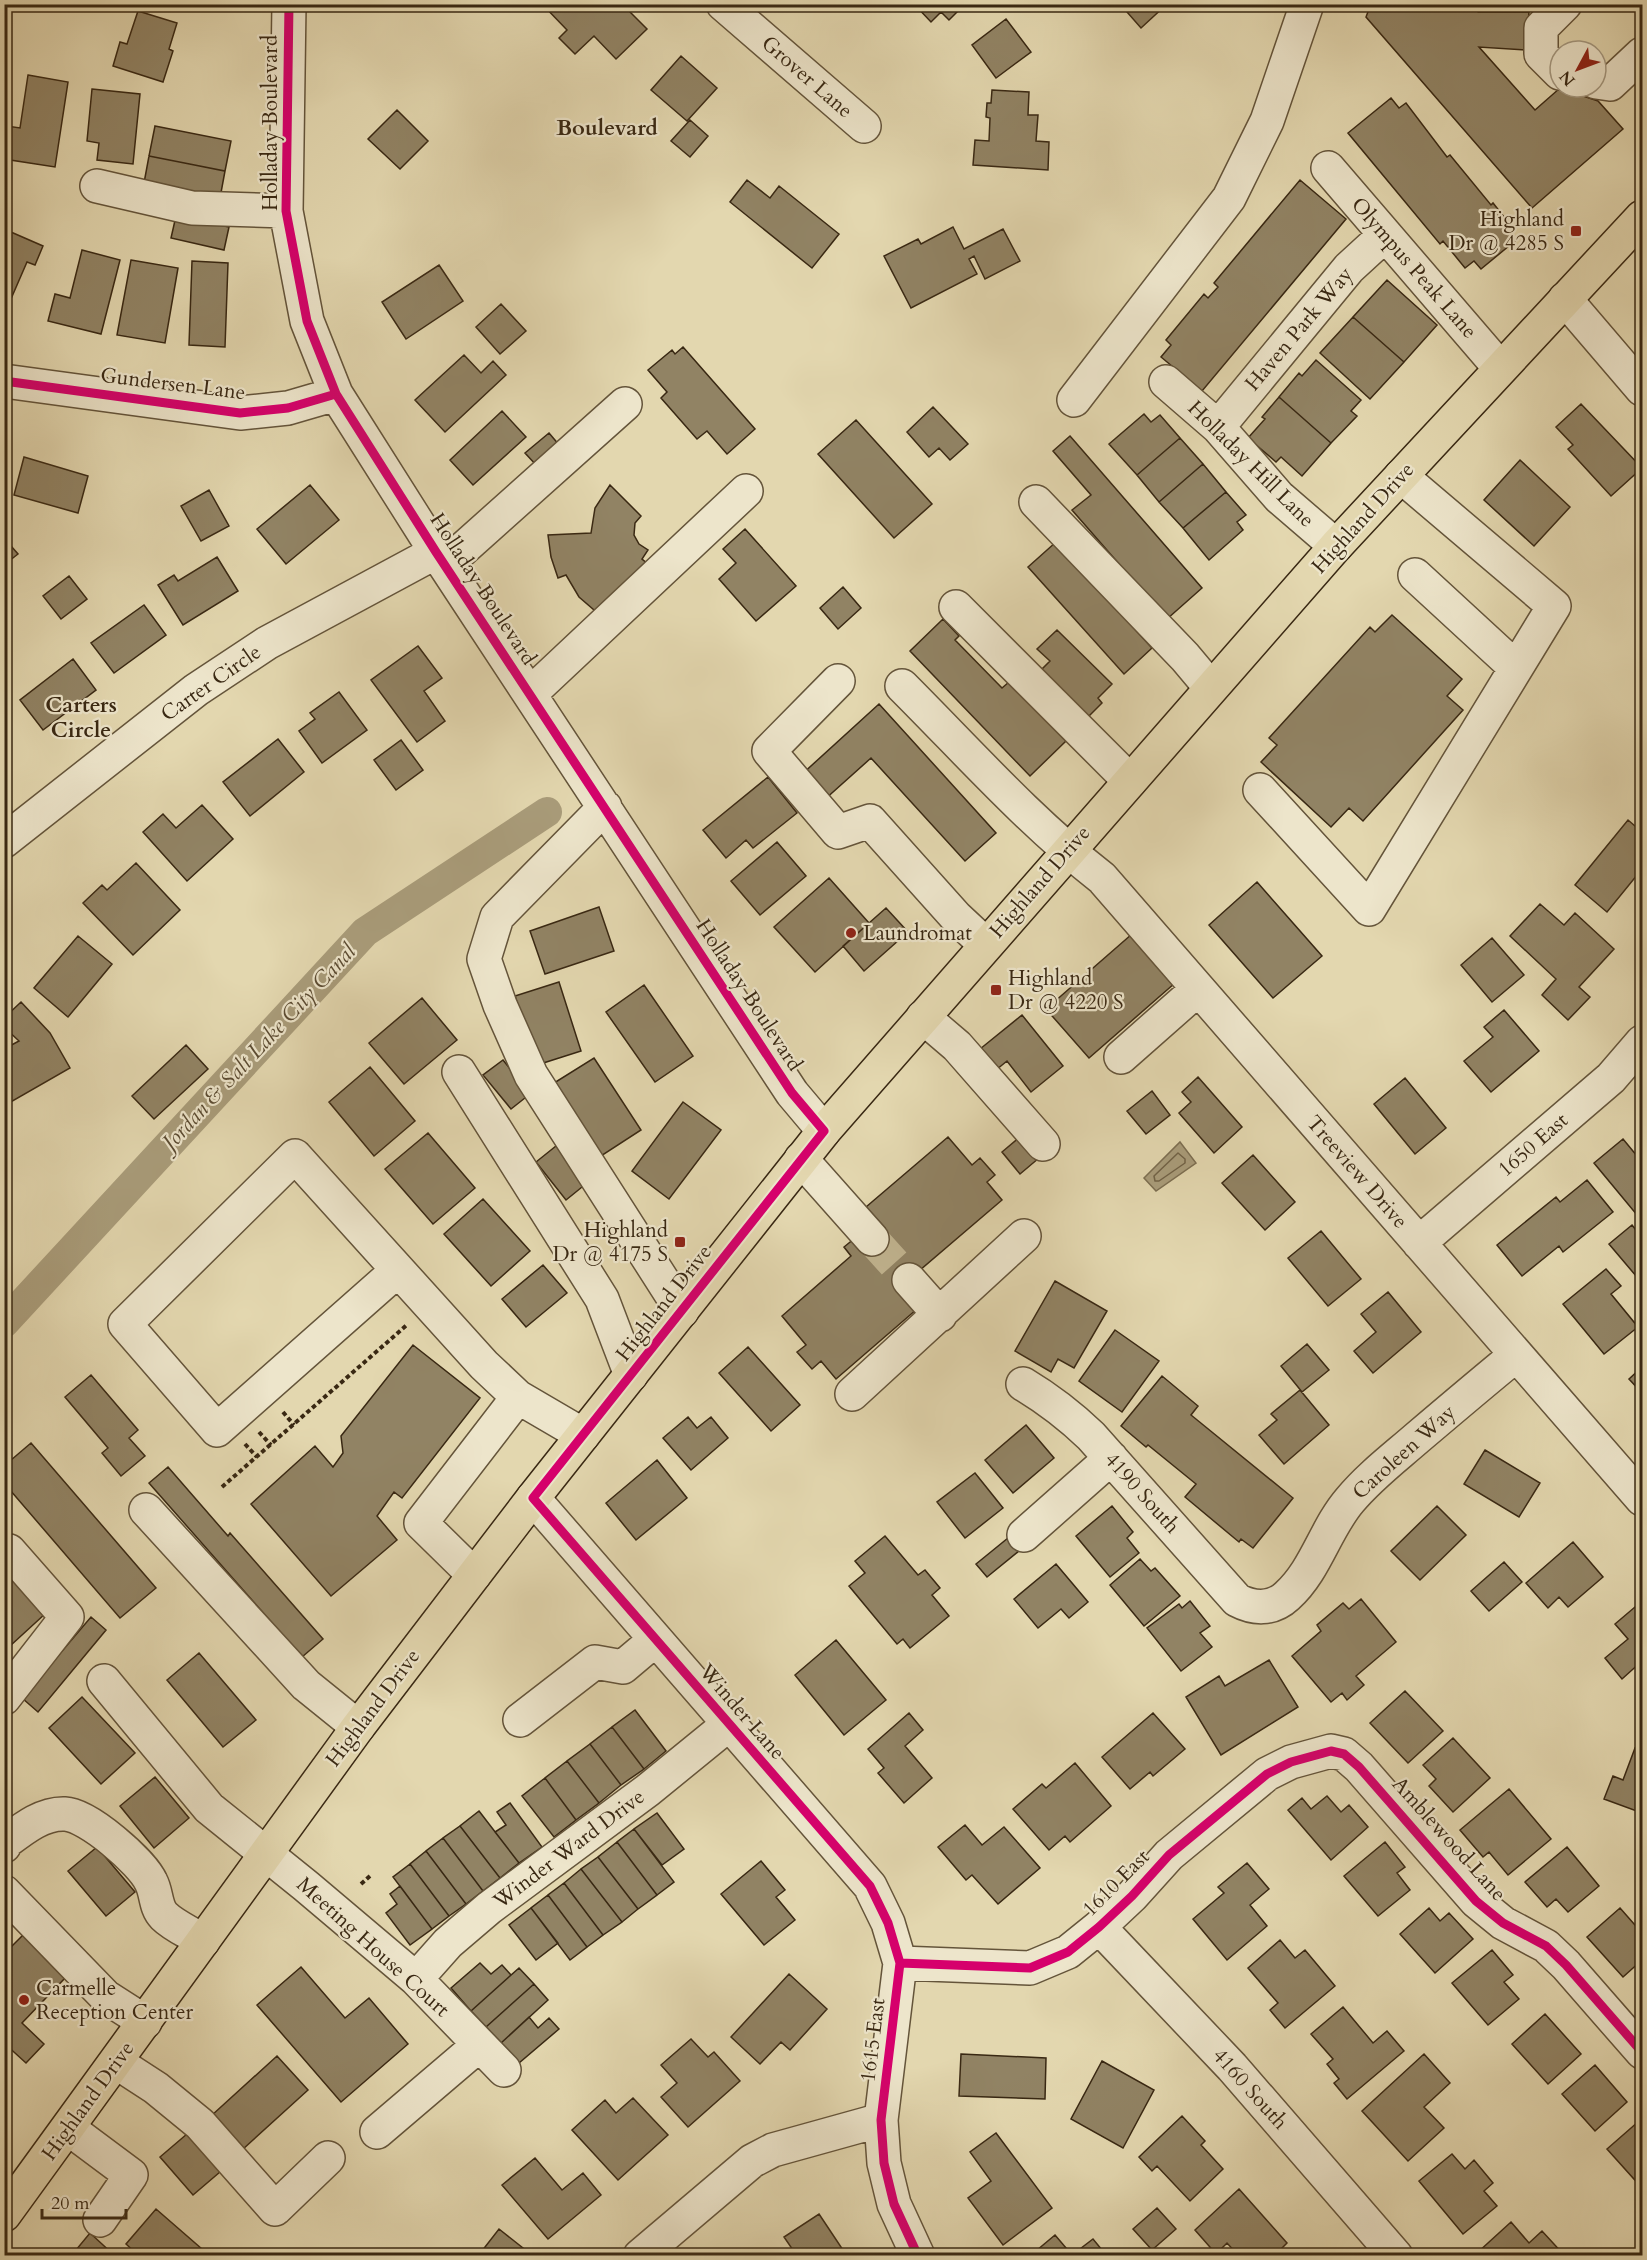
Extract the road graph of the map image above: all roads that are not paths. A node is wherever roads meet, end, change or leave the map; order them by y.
1 (289, 4) edge
2 (723, 4) edge
3 (1307, 4) edge
4 (1565, 4) edge
5 (1642, 54) edge
6 (1548, 60) edge
7 (1608, 84) edge
8 (864, 126) dead end
9 (1328, 168) dead end
10 (97, 186) dead end
11 (286, 212) junction
12 (1642, 217) edge
13 (1385, 235) junction
14 (1564, 299) junction
15 (1500, 368) junction
16 (4, 381) edge
17 (1166, 382) dead end
18 (1642, 389) edge
19 (336, 394) junction
20 (1074, 400) dead end
21 (626, 404) dead end
22 (1218, 427) junction
23 (1401, 476) junction
24 (746, 491) dead end
25 (1036, 502) dead end
26 (1336, 546) junction
27 (440, 559) junction
28 (1414, 575) dead end
29 (956, 607) dead end
30 (1516, 668) junction
31 (838, 681) dead end
32 (902, 686) dead end
33 (1211, 688) junction
34 (530, 694) junction
35 (1130, 781) junction
36 (1260, 790) dead end
37 (605, 807) junction
38 (4, 841) edge
39 (1067, 851) junction
40 (986, 945) junction
41 (1198, 989) junction
42 (923, 1017) junction
43 (1642, 1042) edge
44 (1121, 1057) dead end
45 (459, 1072) dead end
46 (824, 1131) junction
47 (1043, 1144) dead end
48 (801, 1159) junction
49 (1024, 1236) dead end
50 (872, 1239) tunnel mouth
51 (1419, 1243) junction
52 (398, 1270) junction
53 (909, 1280) tunnel mouth
54 (682, 1311) junction
55 (940, 1315) junction
56 (1516, 1355) junction
57 (631, 1375) junction
58 (1023, 1384) dead end
59 (852, 1394) dead end
60 (518, 1396) junction
61 (583, 1435) junction
62 (1111, 1458) junction
63 (533, 1498) junction
64 (1642, 1499) edge
65 (146, 1510) dead end
66 (1024, 1535) dead end
67 (9, 1551) dead end
68 (474, 1575) junction
69 (1257, 1607) joint
70 (655, 1640) junction
71 (104, 1681) dead end
72 (4, 1698) edge
73 (520, 1720) dead end
74 (729, 1724) junction
75 (358, 1727) junction
76 (1331, 1751) joint
77 (4, 1846) edge
78 (266, 1853) junction
79 (4, 1892) edge
80 (1100, 1927) junction
81 (203, 1941) junction
82 (900, 1963) junction
83 (416, 1979) junction
84 (145, 2022) junction
85 (479, 2046) junction
86 (1642, 2052) edge
87 (116, 2062) junction
88 (504, 2070) dead end
89 (881, 2120) junction
90 (68, 2128) junction
91 (377, 2132) dead end
92 (328, 2158) dead end
93 (4, 2215) edge
94 (100, 2220) dead end
95 (647, 2250) edge
96 (918, 2256) edge
97 (1396, 2256) edge

1 - 11 street, Holladay Boulevard
2 - 8 street, Grover Lane
3 - 20 street
4 - 6 street
5 - 7 street
9 - 13 street, Olympus Peak Lane
10 - 11 street
11 - 19 street, Holladay Boulevard
12 - 14 main road, Highland Drive
13 - 15 street, Olympus Peak Lane
13 - 22 street, Haven Park Way
14 - 15 main road, Highland Drive
14 - 18 street
15 - 23 main road, Highland Drive
16 - 19 street, Gundersen Lane
17 - 22 street, Holladay Hill Lane
19 - 27 street, Holladay Boulevard
21 - 27 street, Carter Circle
22 - 26 street, Holladay Hill Lane
23 - 26 main road, Highland Drive
23 - 30 street
24 - 34 street
25 - 33 street
26 - 33 main road, Highland Drive
27 - 34 street, Holladay Boulevard
27 - 38 street, Carter Circle
28 - 30 street
29 - 35 street
30 - 36 street
31 - 40 street
32 - 39 street, Treeview Drive
33 - 35 main road, Highland Drive
34 - 37 street, Holladay Boulevard
35 - 39 main road, Highland Drive
37 - 46 street, Holladay Boulevard
37 - 54 street
39 - 40 main road, Highland Drive
39 - 41 street, Treeview Drive
40 - 42 main road, Highland Drive
41 - 44 street
41 - 51 street, Treeview Drive
42 - 46 main road, Highland Drive
42 - 47 street
43 - 51 street, 1650 East
45 - 57 street
46 - 48 main road, Highland Drive
48 - 50 street
48 - 54 main road, Highland Drive
49 - 55 street
51 - 56 street, Treeview Drive
52 - 52 street
52 - 60 street
53 - 55 street
54 - 57 main road, Highland Drive
55 - 59 street
56 - 64 street, Treeview Drive
56 - 69 street, Caroleen Way
57 - 61 main road, Highland Drive
58 - 62 street, 4190 South
60 - 61 street
60 - 68 street
61 - 63 main road, Highland Drive
62 - 66 street
62 - 69 street, 4190 South
63 - 68 main road, Highland Drive
63 - 70 street, Winder Lane
65 - 75 street
67 - 72 street
68 - 75 main road, Highland Drive
70 - 73 street
70 - 74 street, Winder Lane
71 - 78 street, Meeting House Court
74 - 82 street, Winder Lane
74 - 83 street, Winder Ward Drive
75 - 78 main road, Highland Drive
76 - 80 street, 1610 East
76 - 86 street, Amblewood Lane
77 - 81 street
78 - 81 main road, Highland Drive
78 - 83 street, Meeting House Court
79 - 84 street
80 - 82 street, 1610 East
80 - 97 street, 4160 South
81 - 84 main road, Highland Drive
82 - 89 street, 1615 East
83 - 85 street, Meeting House Court
84 - 87 main road, Highland Drive
85 - 88 street, Meeting House Court
85 - 91 street
87 - 90 main road, Highland Drive
87 - 92 street
89 - 95 street
89 - 96 street
90 - 93 main road, Highland Drive
90 - 94 street

